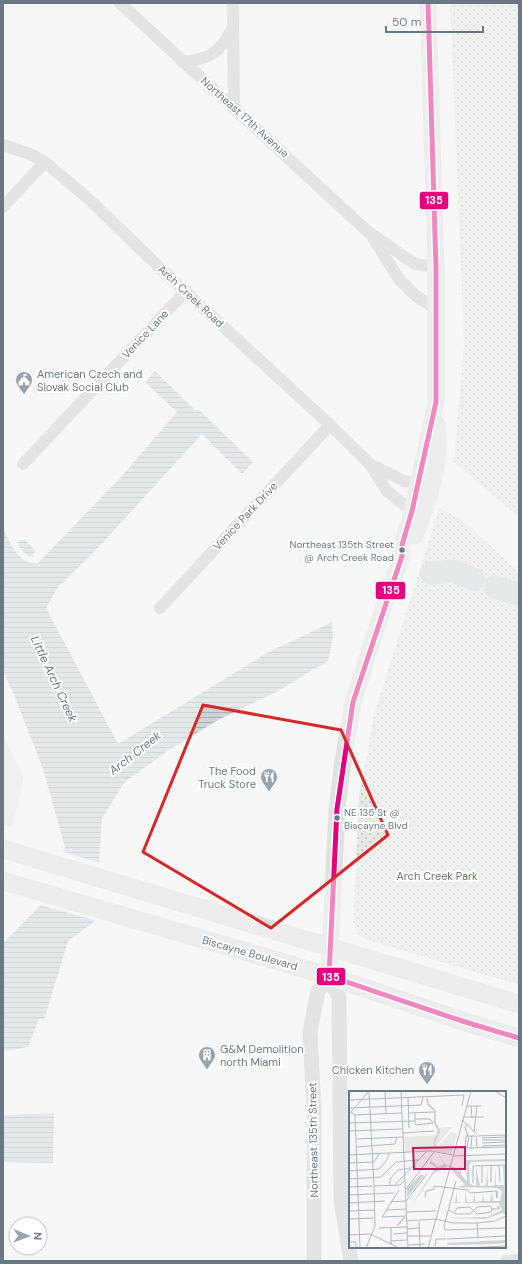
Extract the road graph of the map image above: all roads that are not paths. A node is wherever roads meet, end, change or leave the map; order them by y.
1 (120, 3) edge
2 (234, 3) edge
3 (428, 3) edge
4 (234, 26) junction
5 (182, 62) junction
6 (234, 108) junction
7 (3, 146) edge
8 (45, 162) junction
9 (3, 207) edge
10 (369, 232) junction
11 (436, 267) junction
12 (186, 291) junction
13 (436, 309) junction
14 (435, 410) junction
15 (330, 425) junction
16 (369, 463) junction
17 (23, 464) dead end
18 (418, 483) junction
19 (412, 511) junction
20 (402, 556) junction
21 (160, 608) dead end
22 (3, 849) edge
23 (3, 881) edge
24 (330, 946) junction
25 (329, 976) junction
26 (519, 1004) edge
27 (519, 1038) edge
28 (519, 1260) edge
29 (314, 1261) edge
30 (351, 1261) edge
31 (506, 1261) edge

1 - 5 street, Northeast 17th Avenue
2 - 4 street
3 - 11 main road
4 - 5 street
4 - 6 street
5 - 6 street, Northeast 17th Avenue
6 - 10 street, Northeast 17th Avenue
7 - 8 street, Arch Creek Road
8 - 9 street
8 - 12 street, Arch Creek Road
10 - 11 street, Northeast 17th Avenue
10 - 13 street, Northeast 17th Avenue
11 - 13 main road
12 - 15 street, Arch Creek Road
12 - 17 street, Venice Lane
13 - 14 main road
14 - 18 main road
14 - 20 main road
15 - 16 street, Arch Creek Road
15 - 21 street, Venice Park Drive
16 - 18 street, Arch Creek Road
16 - 19 street, Arch Creek Road
18 - 19 main road
19 - 20 main road
20 - 24 main road
22 - 24 main road
23 - 25 main road, Biscayne Boulevard
24 - 25 main road
24 - 26 main road
25 - 27 main road, Biscayne Boulevard
25 - 29 street, Northeast 135th Street
25 - 30 street
28 - 31 street

